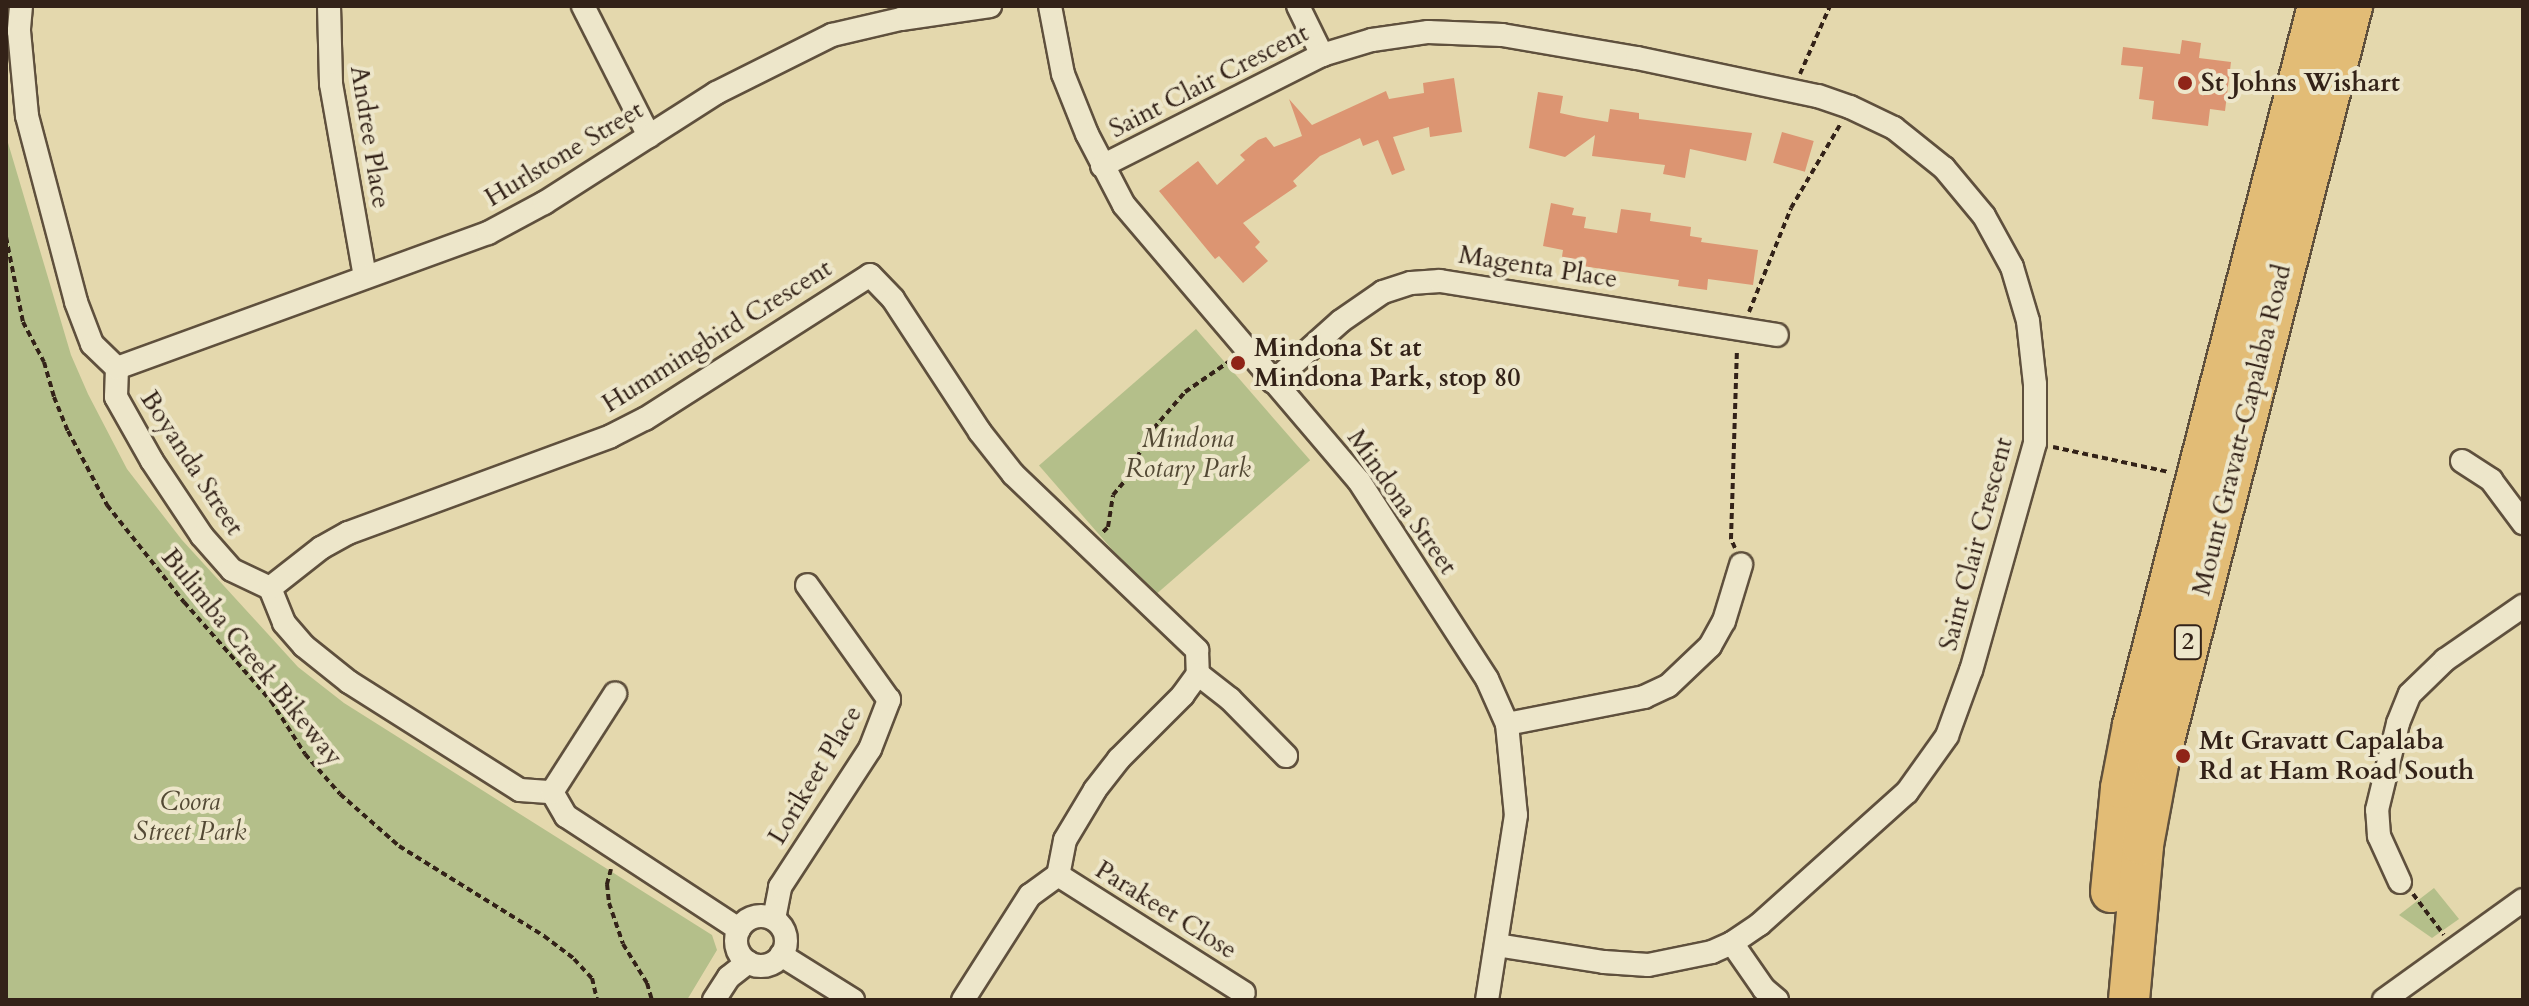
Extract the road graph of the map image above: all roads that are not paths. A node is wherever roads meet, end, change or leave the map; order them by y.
1 (21, 6) edge
2 (329, 6) edge
3 (583, 6) edge
4 (990, 6) edge
5 (1050, 6) edge
6 (1298, 6) edge
7 (2318, 6) edge
8 (2352, 6) edge
9 (1322, 55) junction
10 (649, 136) junction
11 (1102, 166) junction
12 (365, 277) junction
13 (1777, 335) dead end
14 (117, 368) junction
15 (1273, 382) junction
16 (2462, 461) dead end
17 (2523, 523) edge
18 (1741, 565) road end
19 (807, 585) dead end
20 (270, 588) junction
21 (2523, 606) edge
22 (1198, 674) junction
23 (615, 694) dead end
24 (1507, 724) junction
25 (1286, 756) dead end
26 (552, 792) junction
27 (1058, 875) junction
28 (2400, 882) road end
29 (2523, 900) edge
30 (774, 919) junction
31 (739, 929) junction
32 (1732, 943) junction
33 (1497, 945) junction
34 (781, 955) junction
35 (748, 962) junction
36 (1244, 993) dead end
37 (714, 1000) edge
38 (853, 1000) edge
39 (963, 1000) edge
40 (1487, 1000) edge
41 (1777, 1000) edge
42 (2101, 1000) edge
43 (2129, 1000) edge
44 (2384, 1000) edge

1 - 14 street, Boyanda Street
2 - 12 street, Andree Place
3 - 10 street
4 - 10 street, Hurlstone Street
5 - 11 street, Mindona Street
6 - 9 street
7 - 42 highway, Mount Gravatt-Capalaba Road / 2
8 - 43 highway, Mount Gravatt-Capalaba Road / 2
9 - 11 street, Saint Clair Crescent
9 - 32 street, Saint Clair Crescent
10 - 12 street, Hurlstone Street
11 - 15 street, Mindona Street
12 - 14 street, Hurlstone Street
13 - 15 street, Magenta Place
14 - 20 street, Boyanda Street
15 - 24 street, Mindona Street
16 - 17 street
18 - 24 street
19 - 30 street, Lorikeet Place
20 - 22 street, Hummingbird Crescent
20 - 26 street
21 - 28 street
22 - 25 street
22 - 27 street
23 - 26 street
24 - 33 street, Mindona Street
26 - 31 street
27 - 36 street, Parakeet Close
27 - 39 street
29 - 44 street
30 - 31 street
30 - 34 street
31 - 35 street
32 - 33 street, Saint Clair Crescent
32 - 41 street
33 - 40 street, Mindona Street
34 - 35 street
34 - 38 street
35 - 37 street

